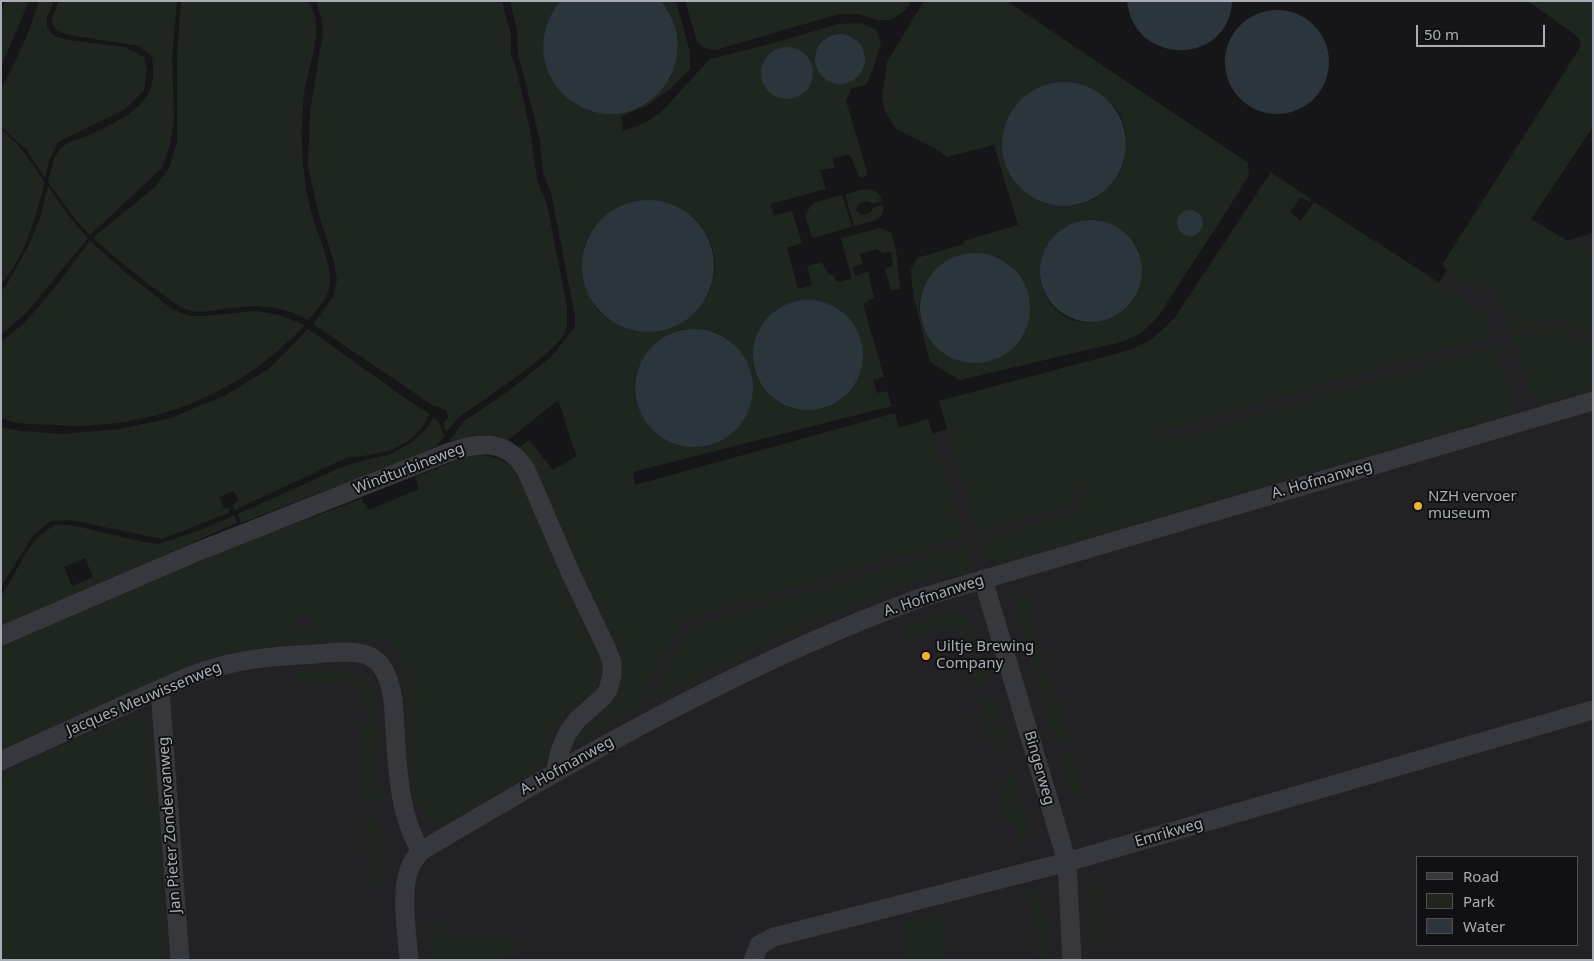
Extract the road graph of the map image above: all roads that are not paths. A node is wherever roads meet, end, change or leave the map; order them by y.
1 (1593, 401) edge
2 (983, 579) junction
3 (1, 636) edge
4 (160, 690) junction
5 (1593, 710) edge
6 (1, 761) edge
7 (555, 772) junction
8 (421, 851) junction
9 (1067, 862) junction
10 (180, 960) edge
11 (409, 960) edge
12 (754, 960) edge
13 (1072, 960) edge

1 - 2 street, A. Hofmanweg
2 - 7 street, A. Hofmanweg
2 - 9 street, Bingerweg
3 - 7 street, Windturbineweg
4 - 6 street, Jacques Meuwissenweg
4 - 8 street, Jacques Meuwissenweg
4 - 10 street, Jan Pieter Zondervanweg
5 - 9 street, Emrikweg
7 - 8 street, A. Hofmanweg
8 - 11 street, A. Hofmanweg
9 - 12 street, Emrikweg
9 - 13 street, Bingerweg

